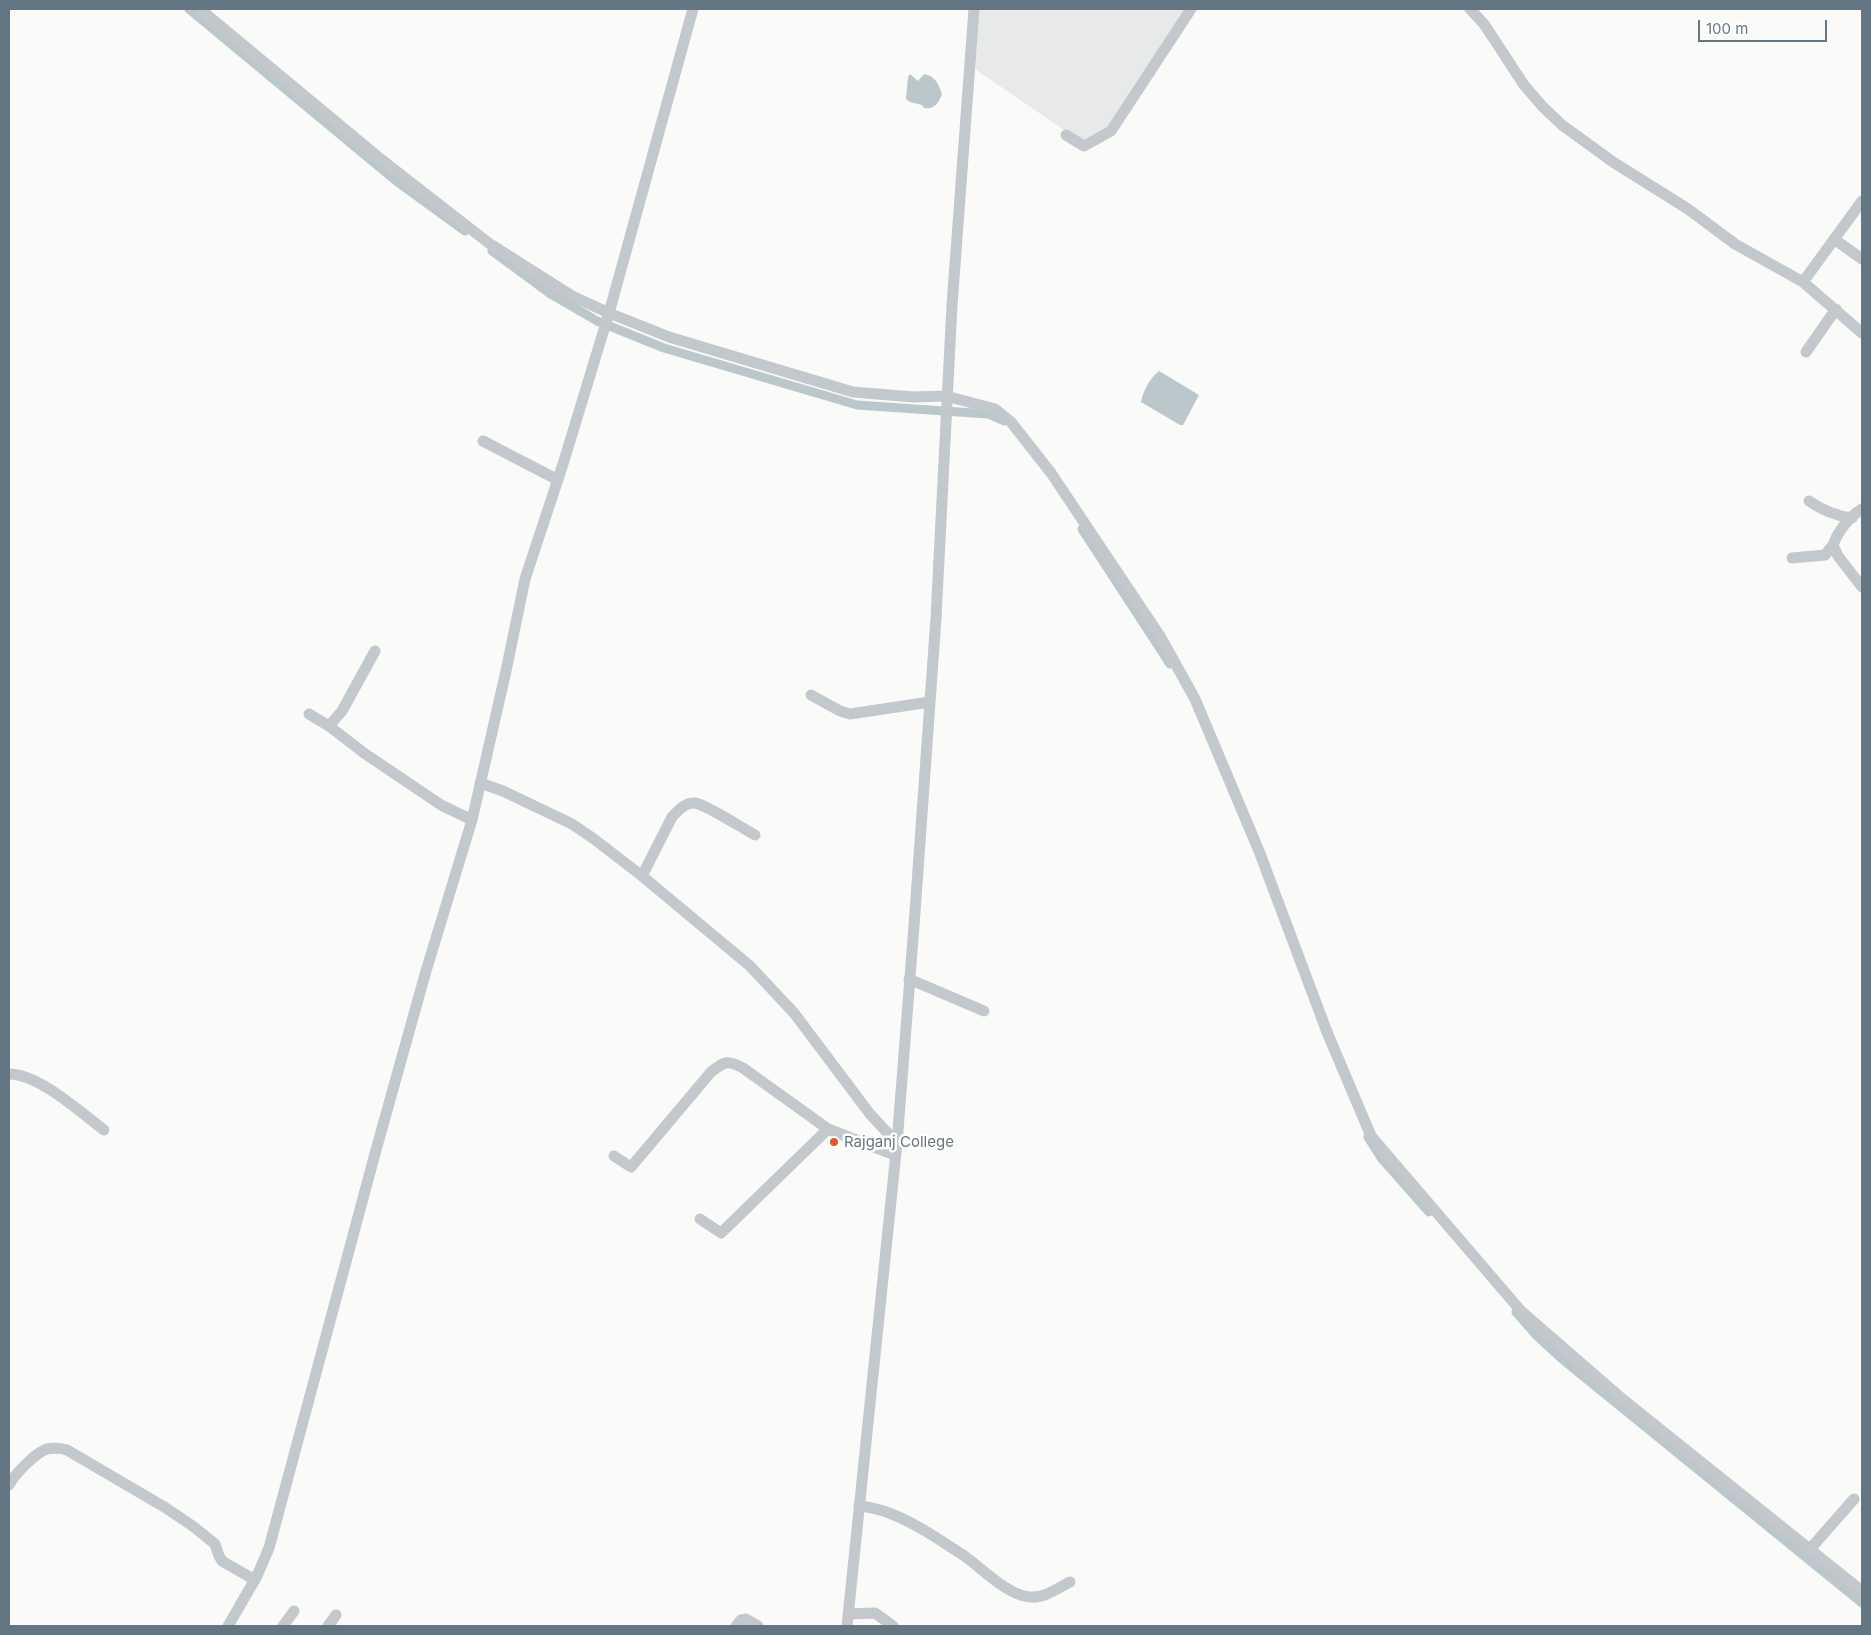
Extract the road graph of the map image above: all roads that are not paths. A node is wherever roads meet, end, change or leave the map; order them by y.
1 (200, 9) edge
2 (693, 9) edge
3 (974, 9) edge
4 (1191, 9) edge
5 (1470, 9) edge
6 (1066, 135) dead end
7 (1862, 201) edge
8 (1834, 239) junction
9 (1862, 260) edge
10 (1803, 282) junction
11 (1836, 310) junction
12 (606, 320) junction
13 (1862, 333) edge
14 (1806, 352) dead end
15 (946, 405) junction
16 (483, 441) dead end
17 (558, 480) junction
18 (1809, 501) dead end
19 (1862, 509) edge
20 (1852, 518) junction
21 (1833, 545) junction
22 (1792, 558) dead end
23 (1862, 587) edge
24 (374, 651) dead end
25 (811, 695) dead end
26 (930, 702) junction
27 (309, 714) dead end
28 (329, 726) junction
29 (480, 783) junction
30 (472, 820) junction
31 (755, 835) dead end
32 (642, 876) junction
33 (909, 979) junction
34 (984, 1011) dead end
35 (9, 1074) edge
36 (828, 1129) junction
37 (104, 1130) dead end
38 (897, 1143) junction
39 (895, 1155) junction
40 (614, 1156) dead end
41 (700, 1219) dead end
42 (9, 1485) edge
43 (1854, 1500) dead end
44 (860, 1506) junction
45 (1811, 1548) junction
46 (255, 1580) junction
47 (1070, 1582) dead end
48 (1862, 1591) edge
49 (294, 1611) dead end
50 (848, 1614) junction
51 (336, 1615) dead end
52 (228, 1626) edge
53 (283, 1626) edge
54 (328, 1626) edge
55 (736, 1626) edge
56 (758, 1626) edge
57 (847, 1626) edge
58 (893, 1626) edge

1 - 12 street
2 - 12 street
3 - 15 street
4 - 6 street
5 - 10 street
7 - 8 street
8 - 9 street
8 - 10 street
10 - 11 street
11 - 13 street
11 - 14 street
12 - 15 street
12 - 17 street
15 - 26 street
15 - 45 street
16 - 17 street
17 - 29 street
18 - 20 street
19 - 20 street
20 - 21 street
21 - 22 street
21 - 23 street
24 - 28 street
25 - 26 street
26 - 33 street
27 - 28 street
28 - 30 street
29 - 30 street
29 - 32 street
30 - 46 street
31 - 32 street
32 - 38 street
33 - 34 street
33 - 38 street
35 - 37 street
36 - 39 street
36 - 40 street
36 - 41 street
38 - 39 street
39 - 44 street
42 - 46 street
43 - 45 street
44 - 47 street
44 - 50 street
45 - 48 street
46 - 52 street
49 - 53 street
50 - 57 street
50 - 58 street
51 - 54 street
55 - 56 street

